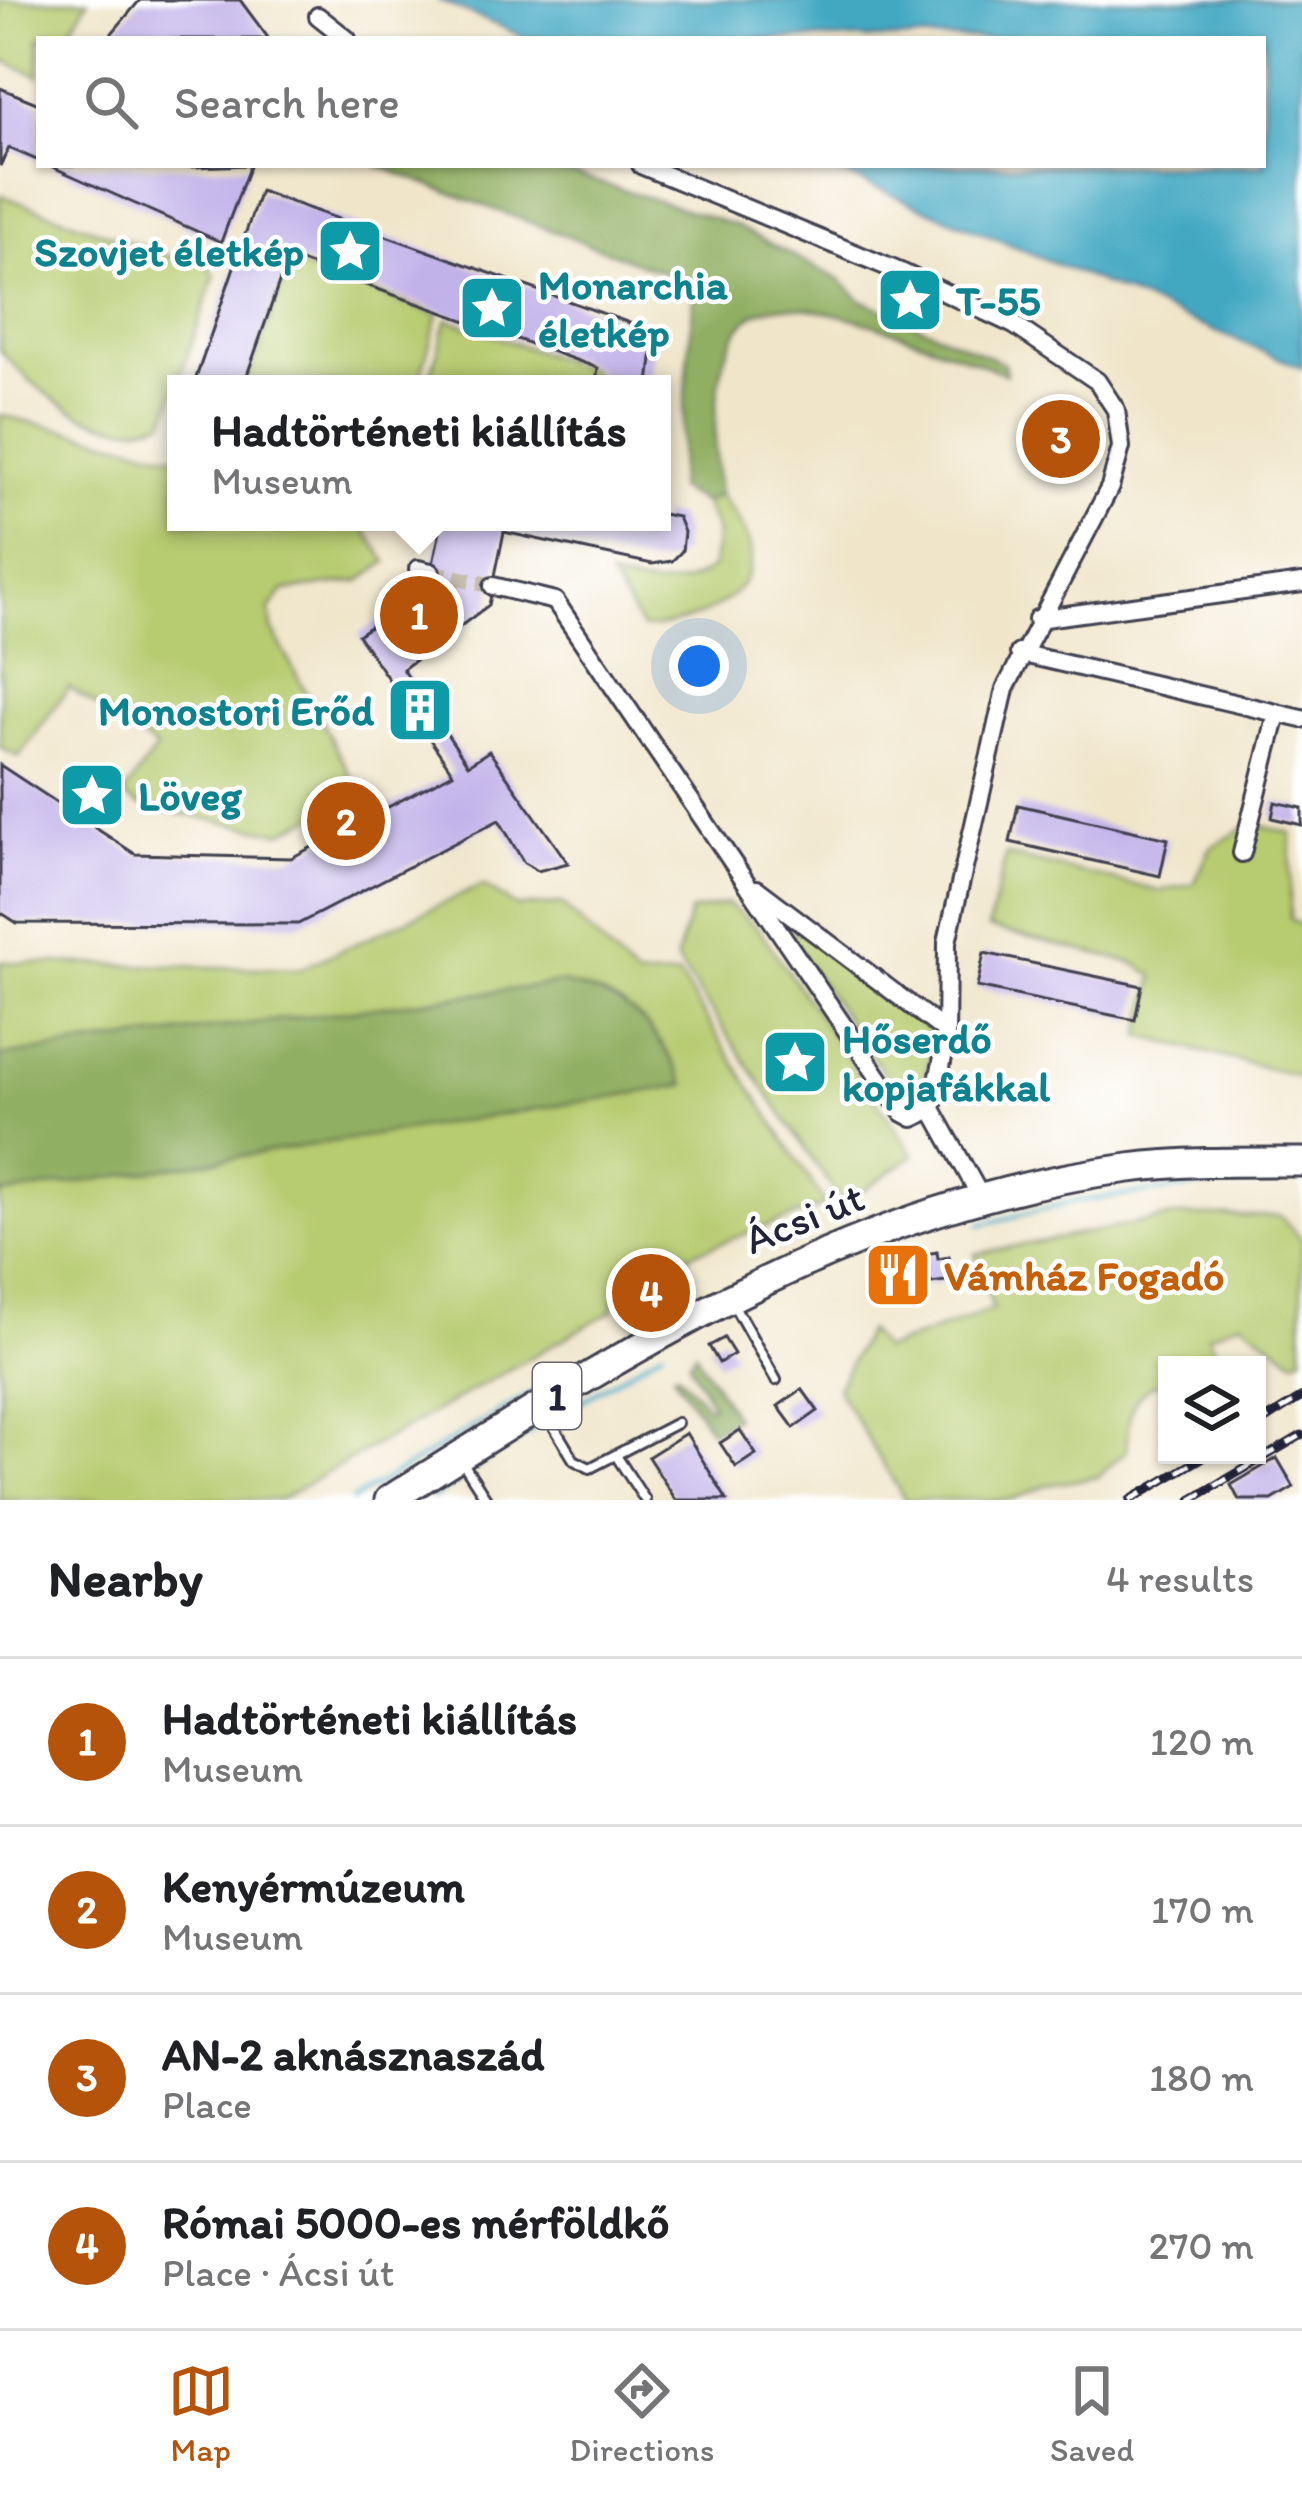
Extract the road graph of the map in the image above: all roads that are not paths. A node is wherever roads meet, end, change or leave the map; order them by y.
1 (318, 16) dead end
2 (343, 36) edge
3 (648, 168) edge
4 (1302, 584) edge
5 (493, 586) tunnel mouth
6 (1037, 619) junction
7 (1019, 653) junction
8 (1277, 714) junction
9 (1302, 719) edge
10 (1242, 853) dead end
11 (747, 881) junction
12 (801, 924) junction
13 (786, 944) junction
14 (946, 1031) junction
15 (932, 1109) junction
16 (1302, 1162) edge
17 (982, 1199) junction
18 (728, 1296) junction
19 (776, 1380) dead end
20 (541, 1406) junction
21 (677, 1423) dead end
22 (458, 1457) junction
23 (617, 1457) junction
24 (424, 1491) edge
25 (388, 1500) edge
26 (487, 1500) edge
27 (644, 1500) edge

1 - 2 street
3 - 6 street
4 - 6 street
5 - 11 street
6 - 7 street
7 - 8 street
7 - 14 street
8 - 9 street
8 - 10 street
11 - 12 street
11 - 13 street
12 - 13 street
12 - 14 street
13 - 15 street
14 - 15 street
15 - 17 street
16 - 17 main road, Ácsi út / 1
17 - 18 main road, Ácsi út / 1
18 - 19 lane
18 - 20 main road, Ácsi út / 1
20 - 22 main road, Ácsi út / 1
20 - 23 lane
21 - 23 lane
22 - 24 main road, Ácsi út / 1
22 - 26 lane
23 - 27 lane
24 - 25 main road, Ácsi út / 1

